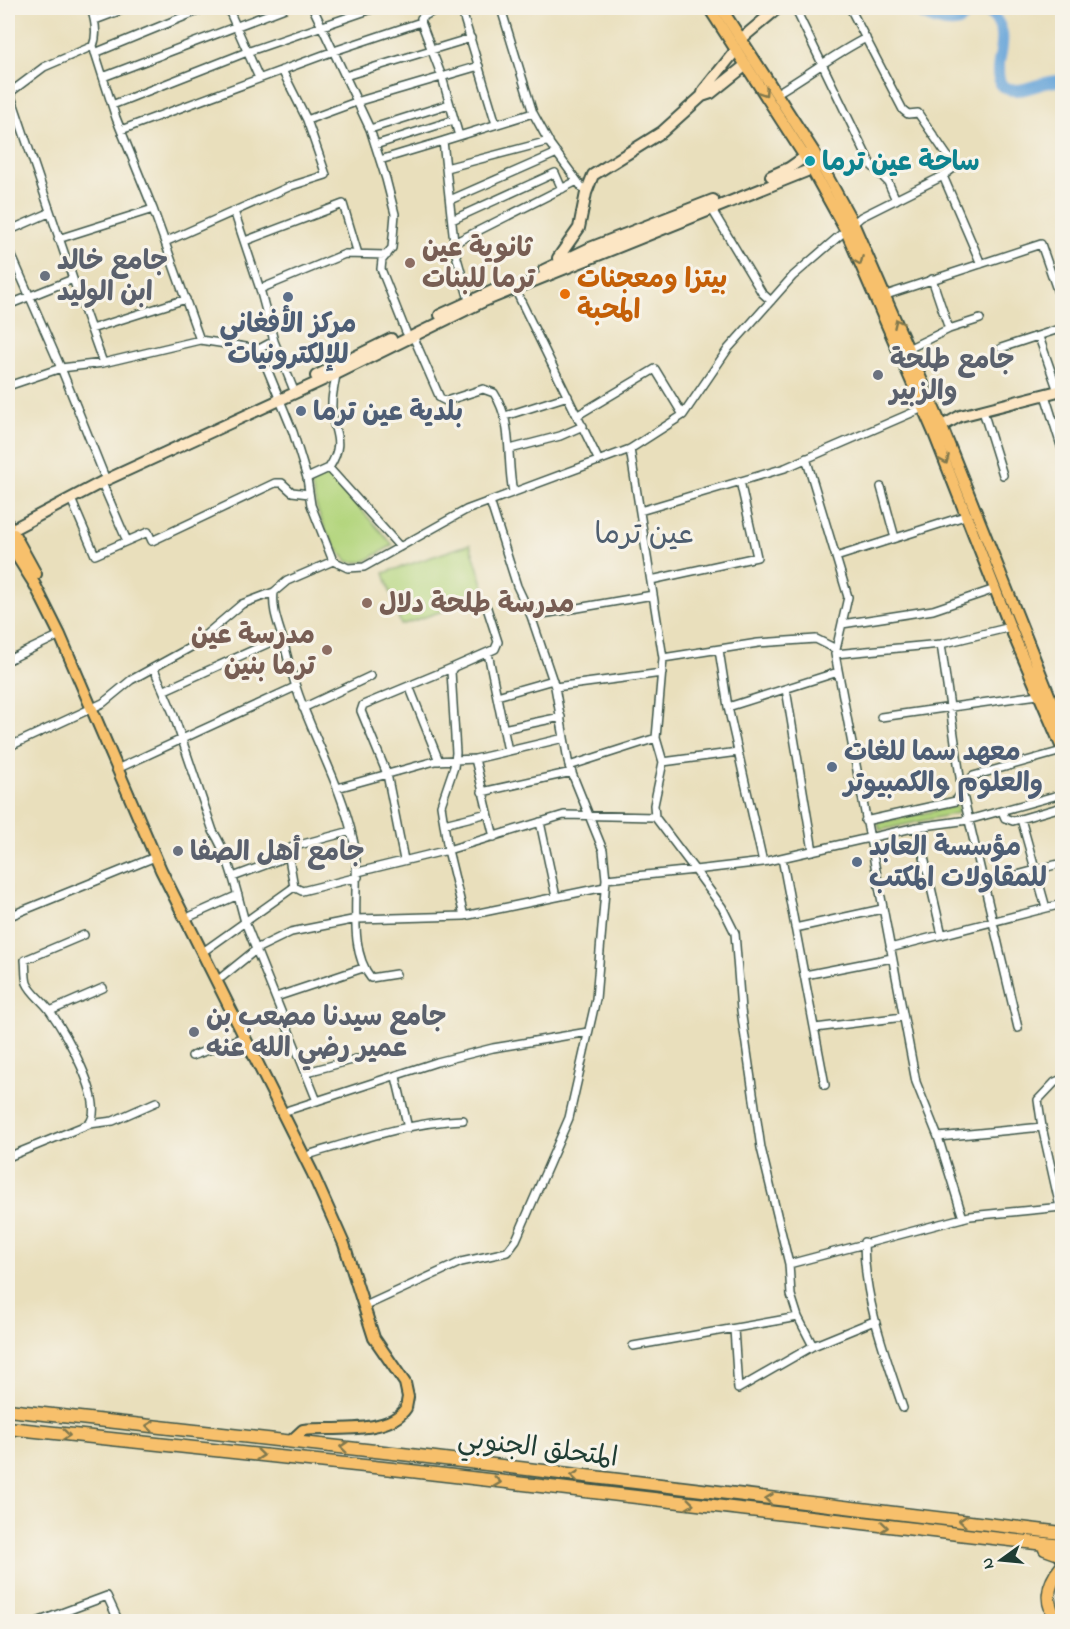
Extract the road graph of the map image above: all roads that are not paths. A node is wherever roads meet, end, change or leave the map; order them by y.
1 (91, 8) edge
2 (127, 8) edge
3 (205, 8) edge
4 (228, 8) edge
5 (285, 8) edge
6 (313, 8) edge
7 (375, 8) edge
8 (439, 8) edge
9 (461, 8) edge
10 (709, 8) edge
11 (721, 8) edge
12 (778, 8) edge
13 (795, 8) edge
14 (850, 8) edge
15 (503, 15) dead end
16 (95, 20) junction
17 (421, 22) junction
18 (235, 25) junction
19 (322, 25) junction
20 (471, 38) junction
21 (866, 38) junction
22 (738, 44) junction
23 (94, 50) junction
24 (431, 50) junction
25 (334, 51) junction
26 (247, 52) junction
27 (824, 64) junction
28 (746, 65) junction
29 (479, 66) junction
30 (282, 70) junction
31 (345, 76) junction
32 (103, 77) junction
33 (442, 77) junction
34 (259, 78) junction
35 (9, 93) edge
36 (777, 93) junction
37 (702, 96) junction
38 (356, 102) junction
39 (449, 104) junction
40 (112, 105) junction
41 (533, 113) junction
42 (307, 120) junction
43 (454, 120) junction
44 (495, 124) junction
45 (370, 129) junction
46 (121, 130) junction
47 (459, 136) junction
48 (443, 141) junction
49 (549, 141) junction
50 (375, 145) junction
51 (556, 153) junction
52 (810, 154) junction
53 (380, 160) junction
54 (817, 166) junction
55 (446, 168) junction
56 (943, 176) junction
57 (577, 181) junction
58 (562, 189) junction
59 (586, 193) junction
60 (450, 200) junction
61 (896, 200) junction
62 (711, 208) junction
63 (153, 209) junction
64 (234, 211) junction
65 (50, 213) junction
66 (452, 220) junction
67 (850, 227) junction
68 (8, 231) edge
69 (58, 239) junction
70 (165, 242) junction
71 (245, 242) junction
72 (454, 243) junction
73 (8, 246) edge
74 (358, 254) junction
75 (387, 255) junction
76 (583, 256) junction
77 (981, 264) junction
78 (560, 267) junction
79 (73, 279) junction
80 (932, 279) junction
81 (260, 289) junction
82 (515, 289) junction
83 (886, 295) junction
84 (30, 297) junction
85 (186, 299) junction
86 (470, 300) junction
87 (771, 301) junction
88 (1062, 304) edge
89 (8, 305) edge
90 (980, 319) dead end
91 (1062, 328) edge
92 (91, 329) junction
93 (950, 329) junction
94 (410, 334) junction
95 (1039, 337) junction
96 (200, 340) junction
97 (274, 341) junction
98 (909, 348) junction
99 (1001, 348) dead end
100 (259, 349) junction
101 (103, 363) junction
102 (62, 368) junction
103 (336, 374) junction
104 (8, 386) edge
105 (292, 388) junction
106 (1060, 390) edge
107 (1045, 395) junction
108 (568, 396) junction
109 (278, 399) junction
110 (923, 408) junction
111 (983, 411) junction
112 (578, 415) junction
113 (683, 415) junction
114 (505, 416) junction
115 (583, 426) junction
116 (938, 429) junction
117 (1059, 429) edge
118 (510, 449) junction
119 (630, 449) junction
120 (1062, 449) edge
121 (806, 458) junction
122 (599, 461) junction
123 (329, 468) junction
124 (1003, 475) dead end
125 (307, 478) junction
126 (740, 481) junction
127 (104, 482) junction
128 (880, 487) dead end
129 (513, 492) junction
130 (309, 494) junction
131 (71, 499) junction
132 (490, 501) junction
133 (640, 511) junction
134 (972, 514) junction
135 (10, 531) edge
136 (895, 538) junction
137 (126, 541) junction
138 (400, 547) junction
139 (836, 557) junction
140 (333, 561) junction
141 (31, 571) junction
142 (651, 580) junction
143 (995, 589) junction
144 (274, 592) junction
145 (653, 595) junction
146 (487, 608) dead end
147 (531, 616) junction
148 (842, 624) junction
149 (1015, 626) junction
150 (60, 635) junction
151 (282, 637) junction
152 (941, 644) junction
153 (719, 650) junction
154 (836, 651) junction
155 (488, 653) junction
156 (663, 658) junction
157 (8, 660) edge
158 (454, 667) junction
159 (154, 669) junction
160 (838, 672) junction
161 (662, 673) junction
162 (371, 676) dead end
163 (554, 684) junction
164 (409, 686) junction
165 (295, 687) junction
166 (786, 689) junction
167 (165, 690) junction
168 (1038, 695) junction
169 (497, 696) junction
170 (95, 707) junction
171 (728, 707) junction
172 (951, 707) junction
173 (303, 708) junction
174 (561, 717) junction
175 (880, 717) dead end
176 (1062, 728) edge
177 (503, 729) junction
178 (564, 738) junction
179 (656, 738) junction
180 (182, 740) junction
181 (8, 747) edge
182 (1062, 749) edge
183 (508, 751) junction
184 (738, 752) junction
185 (475, 759) junction
186 (439, 761) junction
187 (455, 762) junction
188 (663, 762) junction
189 (120, 768) junction
190 (570, 769) junction
191 (387, 774) junction
192 (337, 788) junction
193 (962, 790) junction
194 (482, 792) junction
195 (1062, 794) edge
196 (1062, 807) edge
197 (1002, 811) junction
198 (488, 813) junction
199 (588, 815) junction
200 (655, 817) junction
201 (1021, 819) junction
202 (968, 820) junction
203 (865, 821) junction
204 (540, 822) junction
205 (444, 824) junction
206 (917, 827) junction
207 (351, 831) junction
208 (494, 837) junction
209 (868, 838) junction
210 (448, 850) junction
211 (813, 851) junction
212 (289, 856) junction
213 (155, 857) junction
214 (782, 858) junction
215 (404, 860) junction
216 (763, 862) junction
217 (1062, 863) edge
218 (695, 870) junction
219 (1035, 871) junction
220 (358, 874) junction
221 (233, 877) junction
222 (605, 883) junction
223 (984, 884) junction
224 (294, 887) junction
225 (8, 894) edge
226 (238, 895) junction
227 (556, 897) junction
228 (1062, 904) edge
229 (1046, 908) junction
230 (882, 909) junction
231 (191, 916) junction
232 (464, 916) junction
233 (10, 917) edge
234 (357, 919) junction
235 (245, 922) junction
236 (993, 922) junction
237 (795, 928) junction
238 (84, 935) dead end
239 (942, 935) junction
240 (258, 948) junction
241 (890, 948) junction
242 (207, 950) junction
243 (892, 958) junction
244 (363, 968) junction
245 (396, 974) dead end
246 (804, 975) junction
247 (222, 977) junction
248 (103, 988) dead end
249 (276, 998) junction
250 (50, 1011) junction
251 (903, 1017) junction
252 (815, 1028) junction
253 (1018, 1028) dead end
254 (588, 1032) junction
255 (244, 1037) junction
256 (192, 1056) dead end
257 (356, 1059) dead end
258 (307, 1072) junction
259 (396, 1077) junction
260 (1062, 1079) edge
261 (825, 1085) dead end
262 (317, 1101) junction
263 (156, 1102) dead end
264 (289, 1110) junction
265 (463, 1120) dead end
266 (89, 1124) junction
267 (1042, 1127) junction
268 (408, 1128) junction
269 (938, 1137) junction
270 (311, 1154) junction
271 (8, 1157) edge
272 (1061, 1207) edge
273 (963, 1218) junction
274 (864, 1242) junction
275 (789, 1264) junction
276 (366, 1306) junction
277 (798, 1317) junction
278 (874, 1321) junction
279 (734, 1329) junction
280 (633, 1346) dead end
281 (813, 1346) junction
282 (903, 1408) dead end
283 (8, 1410) edge
284 (8, 1428) edge
285 (291, 1442) junction
286 (1062, 1533) edge
287 (1033, 1543) junction
288 (1062, 1546) edge
289 (1062, 1558) edge
290 (1062, 1567) edge
291 (37, 1622) edge
292 (118, 1622) edge
293 (1059, 1622) edge

1 - 16 street
2 - 16 street
3 - 23 street
4 - 18 street
5 - 18 street
6 - 19 street
7 - 19 street
8 - 17 street
9 - 20 street
10 - 22 main road
11 - 22 main road
12 - 22 street
13 - 27 street
14 - 21 street
15 - 41 street
16 - 23 street
17 - 24 street
17 - 25 street
18 - 26 street
18 - 32 street
19 - 25 street
19 - 26 street
20 - 24 street
20 - 29 street
21 - 27 street
21 - 56 street
22 - 28 main road
22 - 36 main road
22 - 37 street
23 - 32 street
23 - 35 street
24 - 31 street
24 - 33 street
25 - 30 street
25 - 31 street
26 - 34 street
26 - 40 street
27 - 36 street
27 - 61 street
28 - 37 street
28 -> 52 main road
29 - 33 street
29 - 44 street
30 - 34 street
30 - 42 street
31 - 38 street
32 - 40 street
33 - 38 street
33 - 39 street
34 - 46 street
35 - 65 street
36 - 52 main road
37 - 59 street
38 - 42 street
38 - 45 street
39 - 43 street
39 - 45 street
40 - 46 street
41 - 44 street
41 - 49 street
42 - 64 street
43 - 47 street
43 - 50 street
44 - 47 street
45 - 50 street
46 - 63 street
47 - 48 street
48 - 53 street
48 - 55 street
49 - 51 street
49 - 55 street
50 - 53 street
51 - 57 street
51 - 60 street
52 - 54 main road
52 - 76 street
53 - 75 street
54 - 62 street
54 - 67 main road
55 - 60 street
56 - 61 street
56 - 77 street
57 - 58 street
57 - 59 street
58 - 66 street
58 - 72 street
59 - 78 street
60 - 66 street
61 - 67 street
62 - 76 street
62 - 87 street
63 - 69 street
63 - 70 street
64 - 70 street
64 - 71 street
65 - 68 street
65 - 69 street
66 - 72 street
67 - 83 main road
67 - 87 street
67 -> 110 main road
69 - 79 street
70 - 85 street
71 - 74 street
71 - 81 street
72 - 86 street
73 - 84 street
74 - 75 street
74 - 81 street
75 - 94 street
76 - 78 street
77 - 80 street
77 - 88 street
78 - 82 street
78 - 86 street
79 - 84 street
79 - 92 street
80 - 83 street
80 - 93 street
81 - 97 street
82 - 94 street
82 - 108 street
98 -> 83 main road
84 - 89 street
84 - 102 street
85 - 92 street
85 - 96 street
86 - 94 street
87 - 113 street
90 - 93 street
91 - 95 street
92 - 101 street
93 - 98 street
94 - 103 street
94 - 105 street
94 - 114 street
95 - 99 street
95 - 106 street
96 - 100 street
96 - 101 street
97 - 100 street
97 - 105 street
98 - 116 main road
100 - 109 street
101 - 102 street
102 - 104 street
102 - 127 street
103 - 109 street
103 - 123 street
105 - 109 street
106 - 107 street
107 - 111 street
107 - 117 street
108 - 112 street
108 - 114 street
109 - 125 street
109 - 127 street
110 - 116 main road
110 - 121 street
111 - 116 street
111 - 124 street
112 - 113 street
112 - 115 street
113 - 119 street
114 - 118 street
115 - 118 street
115 - 122 street
116 - 134 main road
117 - 120 street
118 - 129 street
119 - 122 street
119 - 133 street
121 - 126 street
121 - 139 street
122 - 129 street
123 - 125 street
123 - 138 street
125 - 130 street
126 - 133 street
126 - 142 street
127 - 131 street
127 - 137 street
128 - 136 street
129 - 132 street
130 - 137 street
130 - 140 street
131 - 135 street
131 - 137 street
132 - 138 street
132 - 147 street
133 - 142 street
134 - 136 street
134 - 143 main road
134 - 149 main road
135 - 141 main road
136 - 139 street
138 - 140 street
139 - 148 street
140 - 144 street
141 - 150 main road
141 - 170 main road
142 - 145 street
143 - 148 street
143 - 149 main road
144 - 151 street
144 - 159 street
145 - 147 street
145 - 156 street
146 - 155 street
147 - 163 street
148 - 154 street
149 - 152 street
149 - 168 main road
149 - 176 main road
150 - 157 street
150 - 170 main road
151 - 165 street
151 - 167 street
152 - 154 street
152 - 172 street
153 - 154 street
153 - 156 street
153 - 171 street
154 - 160 street
155 - 158 street
155 - 169 street
156 - 161 street
158 - 164 street
158 - 187 street
159 - 167 street
159 - 170 street
160 - 166 street
160 - 203 street
161 - 163 street
161 - 179 street
162 - 173 street
163 - 169 street
163 - 174 street
164 - 186 street
164 - 191 street
165 - 173 street
165 - 180 street
166 - 171 street
166 - 211 street
167 - 180 street
168 - 172 street
168 - 182 main road
169 - 177 street
170 - 181 street
170 - 189 main road
171 - 184 street
172 - 175 street
172 - 193 street
173 - 192 street
174 - 177 street
174 - 178 street
177 - 183 street
178 - 183 street
178 - 190 street
179 - 188 street
179 - 190 street
180 - 189 street
180 - 221 street
182 - 193 street
183 - 185 street
184 - 188 street
184 - 216 street
185 - 187 street
185 - 194 street
186 - 187 street
186 - 191 street
187 - 205 street
188 - 200 street
189 - 213 main road
189 - 231 main road
190 - 194 street
190 - 199 street
191 - 192 street
191 - 215 street
192 - 207 street
193 - 202 street
193 - 203 street
194 - 198 street
195 - 197 street
196 - 201 street
197 - 201 street
197 - 202 street
198 - 205 street
198 - 208 street
199 - 200 street
199 - 204 street
199 - 222 street
200 - 218 street
201 - 219 street
202 - 206 street
202 - 223 street
203 - 209 street
204 - 208 street
204 - 227 street
205 - 210 street
206 - 209 street
206 - 239 street
207 - 212 street
207 - 220 street
208 - 210 street
209 - 211 street
209 - 230 street
210 - 215 street
210 - 232 street
211 - 214 street
212 - 221 street
212 - 224 street
213 - 233 street
213 - 255 main road
214 - 216 street
214 - 237 street
215 - 220 street
216 - 218 street
217 - 219 street
218 - 222 street
218 - 275 street
219 - 223 street
219 - 229 street
220 - 224 street
220 - 234 street
221 - 226 street
222 - 227 street
222 - 254 street
223 - 236 street
224 - 235 street
225 - 233 street
226 - 231 street
226 - 235 street
227 - 232 street
228 - 229 street
229 - 236 street
230 - 237 street
230 - 241 street
231 - 242 main road
232 - 234 street
234 - 240 street
234 - 244 street
235 - 240 street
235 - 242 street
236 - 239 street
236 - 253 street
237 - 246 street
238 - 250 street
239 - 241 street
240 - 247 street
240 - 249 street
241 - 243 street
242 - 247 main road
243 - 246 street
243 - 251 street
244 - 245 street
244 - 249 street
246 - 252 street
247 - 264 main road
248 - 250 street
249 - 258 street
250 - 266 street
251 - 252 street
251 - 269 street
252 - 261 street
254 - 259 street
254 - 276 street
255 - 256 street
255 - 276 main road
257 - 258 street
258 - 262 street
259 - 262 street
259 - 268 street
260 - 267 street
262 - 264 street
263 - 266 street
264 - 270 main road
265 - 268 street
266 - 271 street
267 - 269 street
267 - 272 street
268 - 270 street
269 - 273 street
270 - 276 main road
272 - 273 street
273 - 274 street
274 - 275 street
274 - 278 street
275 - 277 street
276 - 285 main road
277 - 279 street
277 - 281 street
278 - 281 street
278 - 282 street
279 - 280 street
279 - 281 street
285 -> 283 highway, المتحلق الجنوبي
284 -> 287 highway, المتحلق الجنوبي
286 -> 285 highway, المتحلق الجنوبي
287 - 288 highway, المتحلق الجنوبي
287 - 289 highway
290 - 293 highway
291 - 292 street

